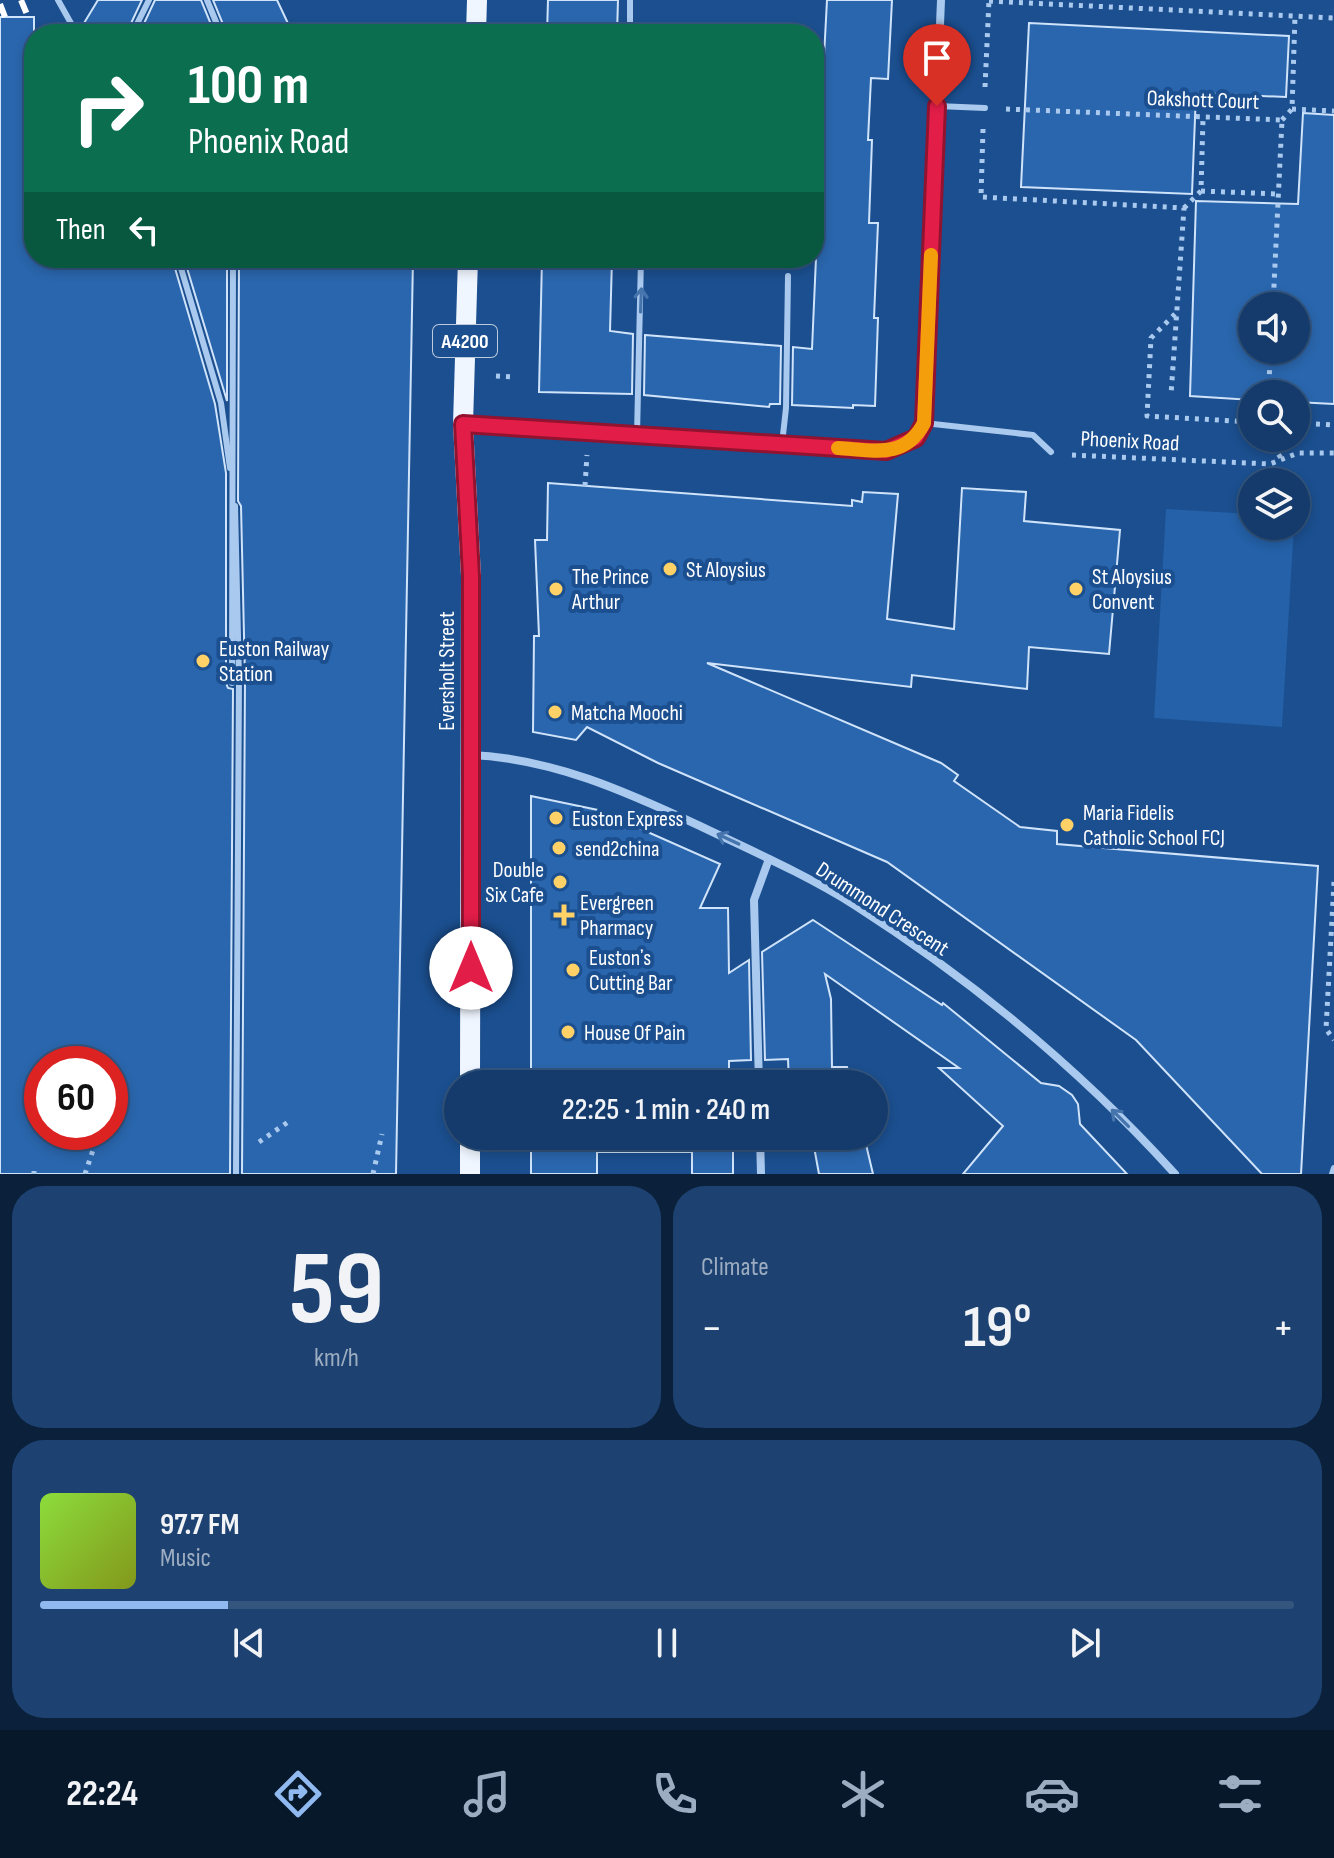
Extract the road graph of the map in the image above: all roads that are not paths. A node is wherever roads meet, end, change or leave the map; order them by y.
1 (58, 0) edge
2 (149, 0) edge
3 (207, 0) edge
4 (477, 0) edge
5 (630, 0) edge
6 (941, 0) edge
7 (71, 24) edge
8 (137, 24) edge
9 (217, 24) edge
10 (476, 24) edge
11 (630, 24) edge
12 (937, 106) junction
13 (985, 108) road end
14 (181, 268) edge
15 (233, 268) edge
16 (468, 268) edge
17 (641, 268) edge
18 (788, 276) dead end
19 (924, 423) junction
20 (463, 424) junction
21 (637, 435) junction
22 (782, 444) junction
23 (1051, 452) road end
24 (232, 683) dead end
25 (470, 755) junction
26 (769, 859) junction
27 (470, 1070) edge
28 (759, 1070) edge
29 (470, 1150) edge
30 (760, 1150) edge
31 (1334, 1168) edge
32 (236, 1174) edge
33 (470, 1174) edge
34 (761, 1174) edge
35 (1175, 1174) edge
36 (1332, 1174) edge

1 - 7 lane
2 - 8 lane
3 - 9 lane
4 - 10 main road
5 - 11 lane
6 - 12 street
12 - 13 lane
12 - 19 street
14 - 32 lane
15 - 24 lane, bridge
16 - 20 main road, Eversholt Street / A4200
21 -> 17 lane
18 - 22 lane
19 - 22 street
19 - 23 lane, Phoenix Road
20 - 21 street
20 - 25 main road, Eversholt Street / A4200
21 - 22 street
26 -> 25 street, Drummond Crescent
25 - 27 main road, Eversholt Street / A4200
26 - 28 street
35 -> 26 street, Drummond Crescent
29 - 33 main road
30 - 34 street
31 - 36 lane

